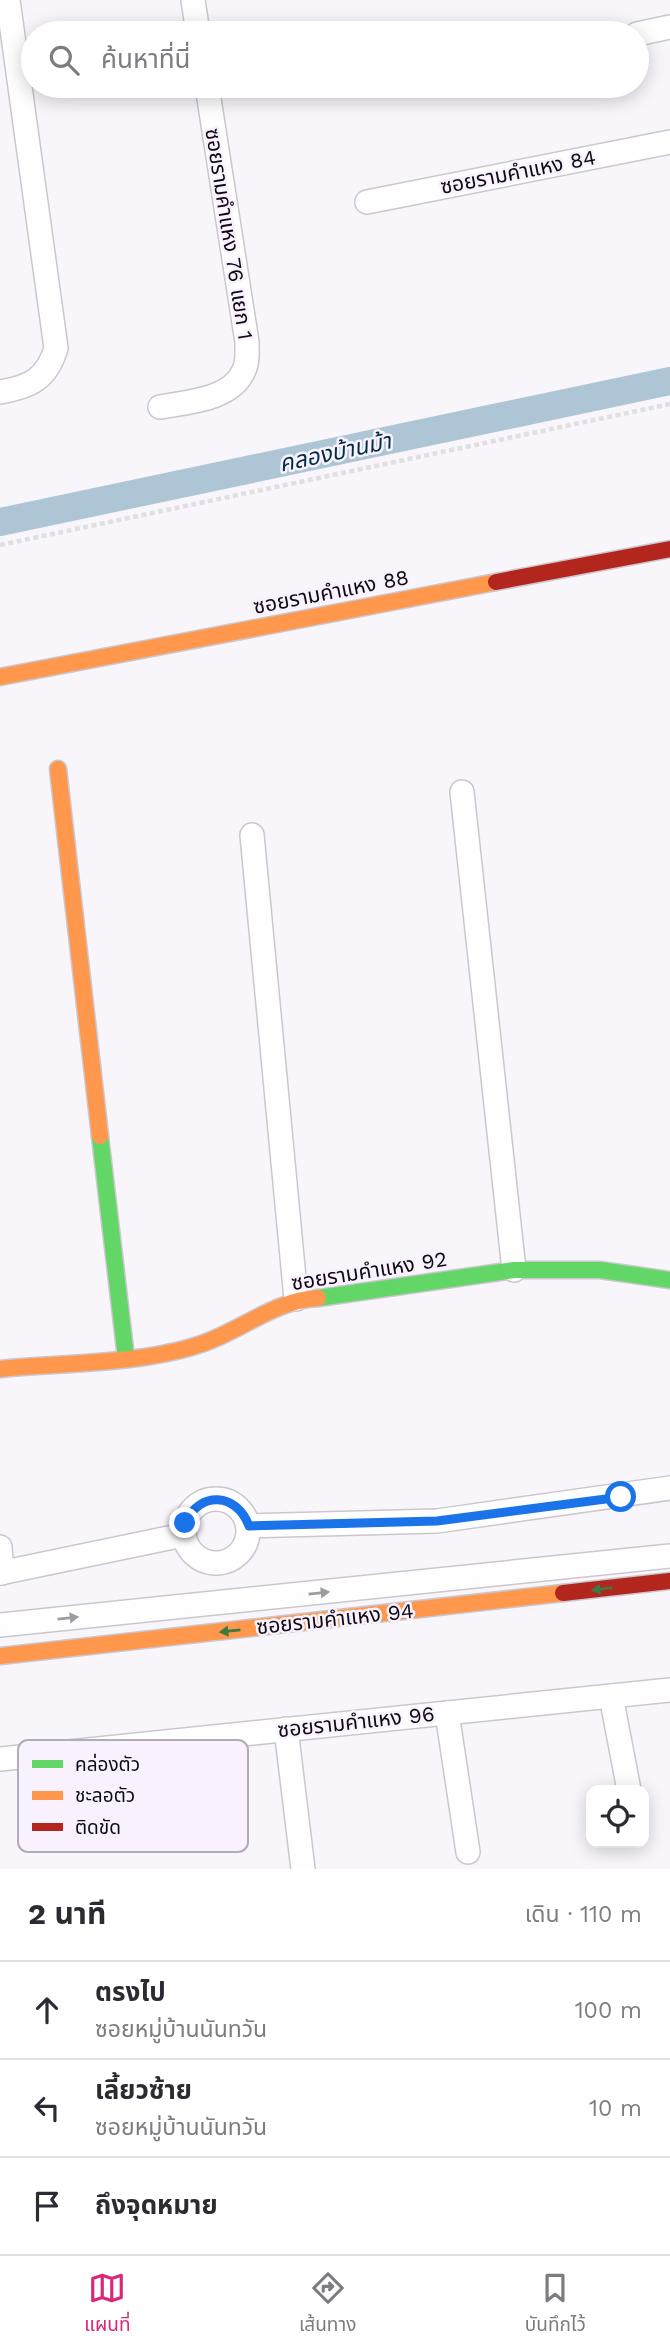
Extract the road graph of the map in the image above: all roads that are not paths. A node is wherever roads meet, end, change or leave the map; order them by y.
1 (8, 0) edge
2 (193, 0) edge
3 (196, 21) edge
4 (670, 27) edge
5 (649, 31) edge
6 (21, 92) edge
7 (22, 98) edge
8 (209, 98) edge
9 (670, 142) edge
10 (367, 202) dead end
11 (0, 392) edge
12 (160, 407) dead end
13 (670, 549) edge
14 (0, 677) edge
15 (58, 769) dead end
16 (462, 792) dead end
17 (251, 835) dead end
18 (514, 1270) junction
19 (670, 1280) edge
20 (296, 1299) junction
21 (126, 1358) junction
22 (0, 1369) edge
23 (670, 1488) edge
24 (249, 1526) junction
25 (183, 1535) junction
26 (0, 1547) edge
27 (670, 1556) edge
28 (1, 1573) edge
29 (670, 1581) edge
30 (0, 1625) edge
31 (0, 1656) edge
32 (670, 1690) edge
33 (611, 1696) junction
34 (447, 1713) junction
35 (286, 1729) junction
36 (181, 1740) edge
37 (18, 1757) edge
38 (0, 1759) edge
39 (628, 1785) edge
40 (468, 1852) dead end
41 (303, 1869) edge

1 - 6 street
2 - 3 street
4 - 5 street
7 - 11 street
8 - 12 street, ซอยรามคำแหง 76 แยก 1
9 - 10 street, ซอยรามคำแหง 84
13 - 14 street, ซอยรามคำแหง 88
15 - 21 street
16 - 18 street
17 - 20 street
18 - 19 street, ซอยรามคําแหง 92
18 - 20 street, ซอยรามคําแหง 92
20 - 21 street, ซอยรามคําแหง 92
21 - 22 street, ซอยรามคําแหง 92
23 - 24 street
24 - 25 street
24 - 25 street
25 - 28 street
26 - 28 street
30 -> 27 street, ซอยรามคําแหง 94
29 -> 31 street, ซอยรามคําแหง 94
32 - 33 street, ซอยรามคําแหง 96
33 - 34 street, ซอยรามคําแหง 96
33 - 39 street
34 - 35 street, ซอยรามคําแหง 96
34 - 40 street
35 - 36 street, ซอยรามคําแหง 96
35 - 41 street
37 - 38 street, ซอยรามคําแหง 96

